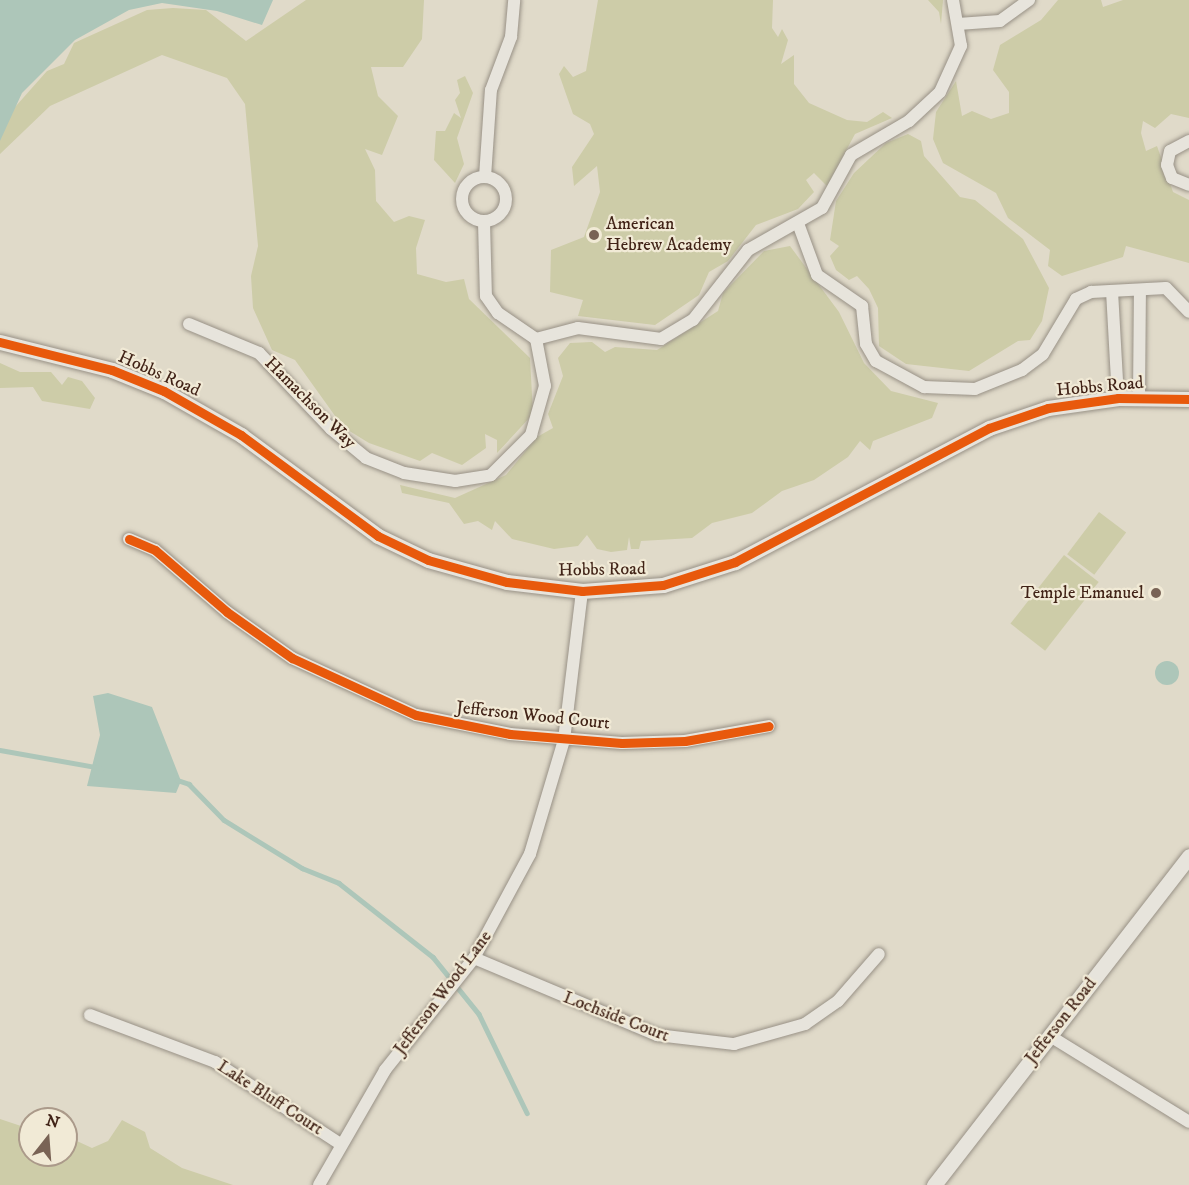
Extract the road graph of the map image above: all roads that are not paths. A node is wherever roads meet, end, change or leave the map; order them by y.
1 (514, 0) edge
2 (953, 0) edge
3 (1029, 0) edge
4 (958, 24) junction
5 (1189, 141) edge
6 (485, 177) junction
7 (1189, 185) edge
8 (484, 222) junction
9 (799, 226) junction
10 (1140, 290) junction
11 (1112, 291) junction
12 (1189, 312) edge
13 (189, 324) dead end
14 (536, 339) junction
15 (0, 342) edge
16 (1118, 398) junction
17 (1139, 398) junction
18 (1189, 399) edge
19 (129, 539) dead end
20 (582, 591) junction
21 (769, 726) dead end
22 (564, 740) junction
23 (1189, 856) edge
24 (879, 954) dead end
25 (474, 958) junction
26 (90, 1015) dead end
27 (1050, 1036) junction
28 (1189, 1122) edge
29 (339, 1143) junction
30 (319, 1185) edge
31 (934, 1185) edge

1 - 6 street
2 - 4 street
3 - 4 street
4 - 9 street
5 - 7 street
6 - 8 street
6 - 8 street
8 - 14 street
9 - 11 street
9 - 14 street
10 - 11 street
10 - 12 street
10 - 17 street
11 - 16 street
13 - 14 street, Hamachson Way
15 - 20 street, Hobbs Road
16 - 17 street, Hobbs Road
16 - 20 street, Hobbs Road
17 - 18 street, Hobbs Road
19 - 22 street, Jefferson Wood Court
20 - 22 street, Jefferson Wood Lane
21 - 22 street, Jefferson Wood Court
22 - 25 street, Jefferson Wood Lane
23 - 27 street, Jefferson Road
24 - 25 street, Lochside Court
25 - 29 street, Jefferson Wood Lane
26 - 29 street, Lake Bluff Court
27 - 28 street
27 - 31 street, Jefferson Road
29 - 30 street, Lake Bluff Court

